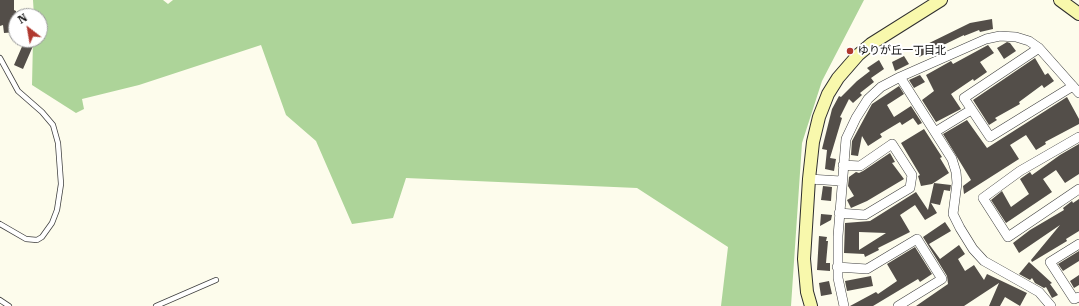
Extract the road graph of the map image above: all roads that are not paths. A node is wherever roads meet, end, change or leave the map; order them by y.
1 (941, 0) edge
2 (1060, 0) edge
3 (1079, 14) edge
4 (1039, 48) junction
5 (0, 58) edge
6 (900, 77) junction
7 (1076, 89) edge
8 (971, 110) junction
9 (935, 132) junction
10 (1079, 137) edge
11 (844, 165) junction
12 (810, 179) junction
13 (841, 182) junction
14 (1079, 190) edge
15 (840, 213) junction
16 (0, 224) edge
17 (1079, 244) edge
18 (838, 267) junction
19 (216, 280) dead end
20 (1079, 296) edge
21 (0, 300) edge
22 (9, 306) edge
23 (156, 306) edge
24 (811, 306) edge
25 (844, 306) edge
26 (898, 306) edge
27 (1051, 306) edge

1 - 12 street
2 - 3 street
4 - 6 street
4 - 7 street
4 - 8 street
5 - 16 lane
6 - 9 street
6 - 11 street
7 - 8 street
8 - 9 street
9 - 27 street
10 - 14 street
11 - 13 street
11 - 15 street
12 - 13 street
12 - 24 street
13 - 15 street
15 - 18 street
17 - 20 street
18 - 25 street
18 - 26 street
19 - 23 lane
21 - 22 lane

